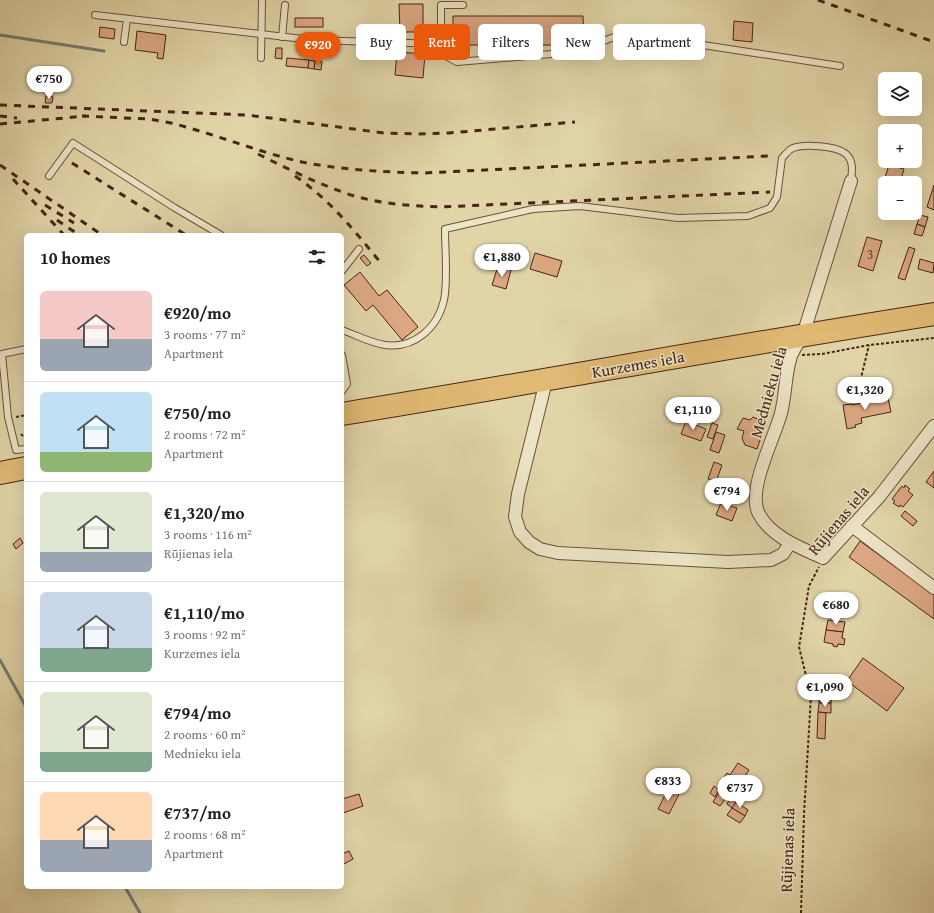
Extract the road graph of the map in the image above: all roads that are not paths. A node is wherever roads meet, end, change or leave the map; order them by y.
1 (262, 0) edge
2 (285, 5) dead end
3 (463, 5) dead end
4 (95, 15) dead end
5 (127, 19) junction
6 (441, 24) edge
7 (261, 35) junction
8 (282, 37) junction
9 (124, 42) dead end
10 (414, 43) edge
11 (261, 58) dead end
12 (453, 60) edge
13 (840, 66) dead end
14 (49, 176) dead end
15 (852, 181) joint
16 (218, 233) edge
17 (359, 249) dead end
18 (344, 268) edge
19 (934, 314) edge
20 (344, 331) edge
21 (803, 334) junction
22 (24, 349) edge
23 (344, 367) edge
24 (546, 381) junction
25 (344, 388) edge
26 (344, 414) edge
27 (934, 426) edge
28 (24, 449) edge
29 (24, 468) edge
30 (0, 473) edge
31 (852, 526) junction
32 (790, 543) junction
33 (823, 558) joint
34 (934, 588) edge

1 - 7 lane
2 - 8 lane
3 - 6 lane
4 - 5 lane
5 - 7 lane
5 - 9 lane
7 - 8 lane
7 - 11 lane
8 - 10 lane
12 - 13 lane
14 - 16 lane
15 - 20 lane
15 - 21 street, Mednieku iela
17 - 18 lane
19 - 21 highway, Kurzemes iela
21 - 24 highway, Kurzemes iela
21 - 32 street, Mednieku iela
22 - 28 lane
23 - 25 lane
24 - 26 highway, Kurzemes iela
24 - 32 street
27 - 31 street, Rūjienas iela
29 - 30 highway
31 - 33 street, Rūjienas iela
31 - 34 street
32 - 33 street, Mednieku iela

